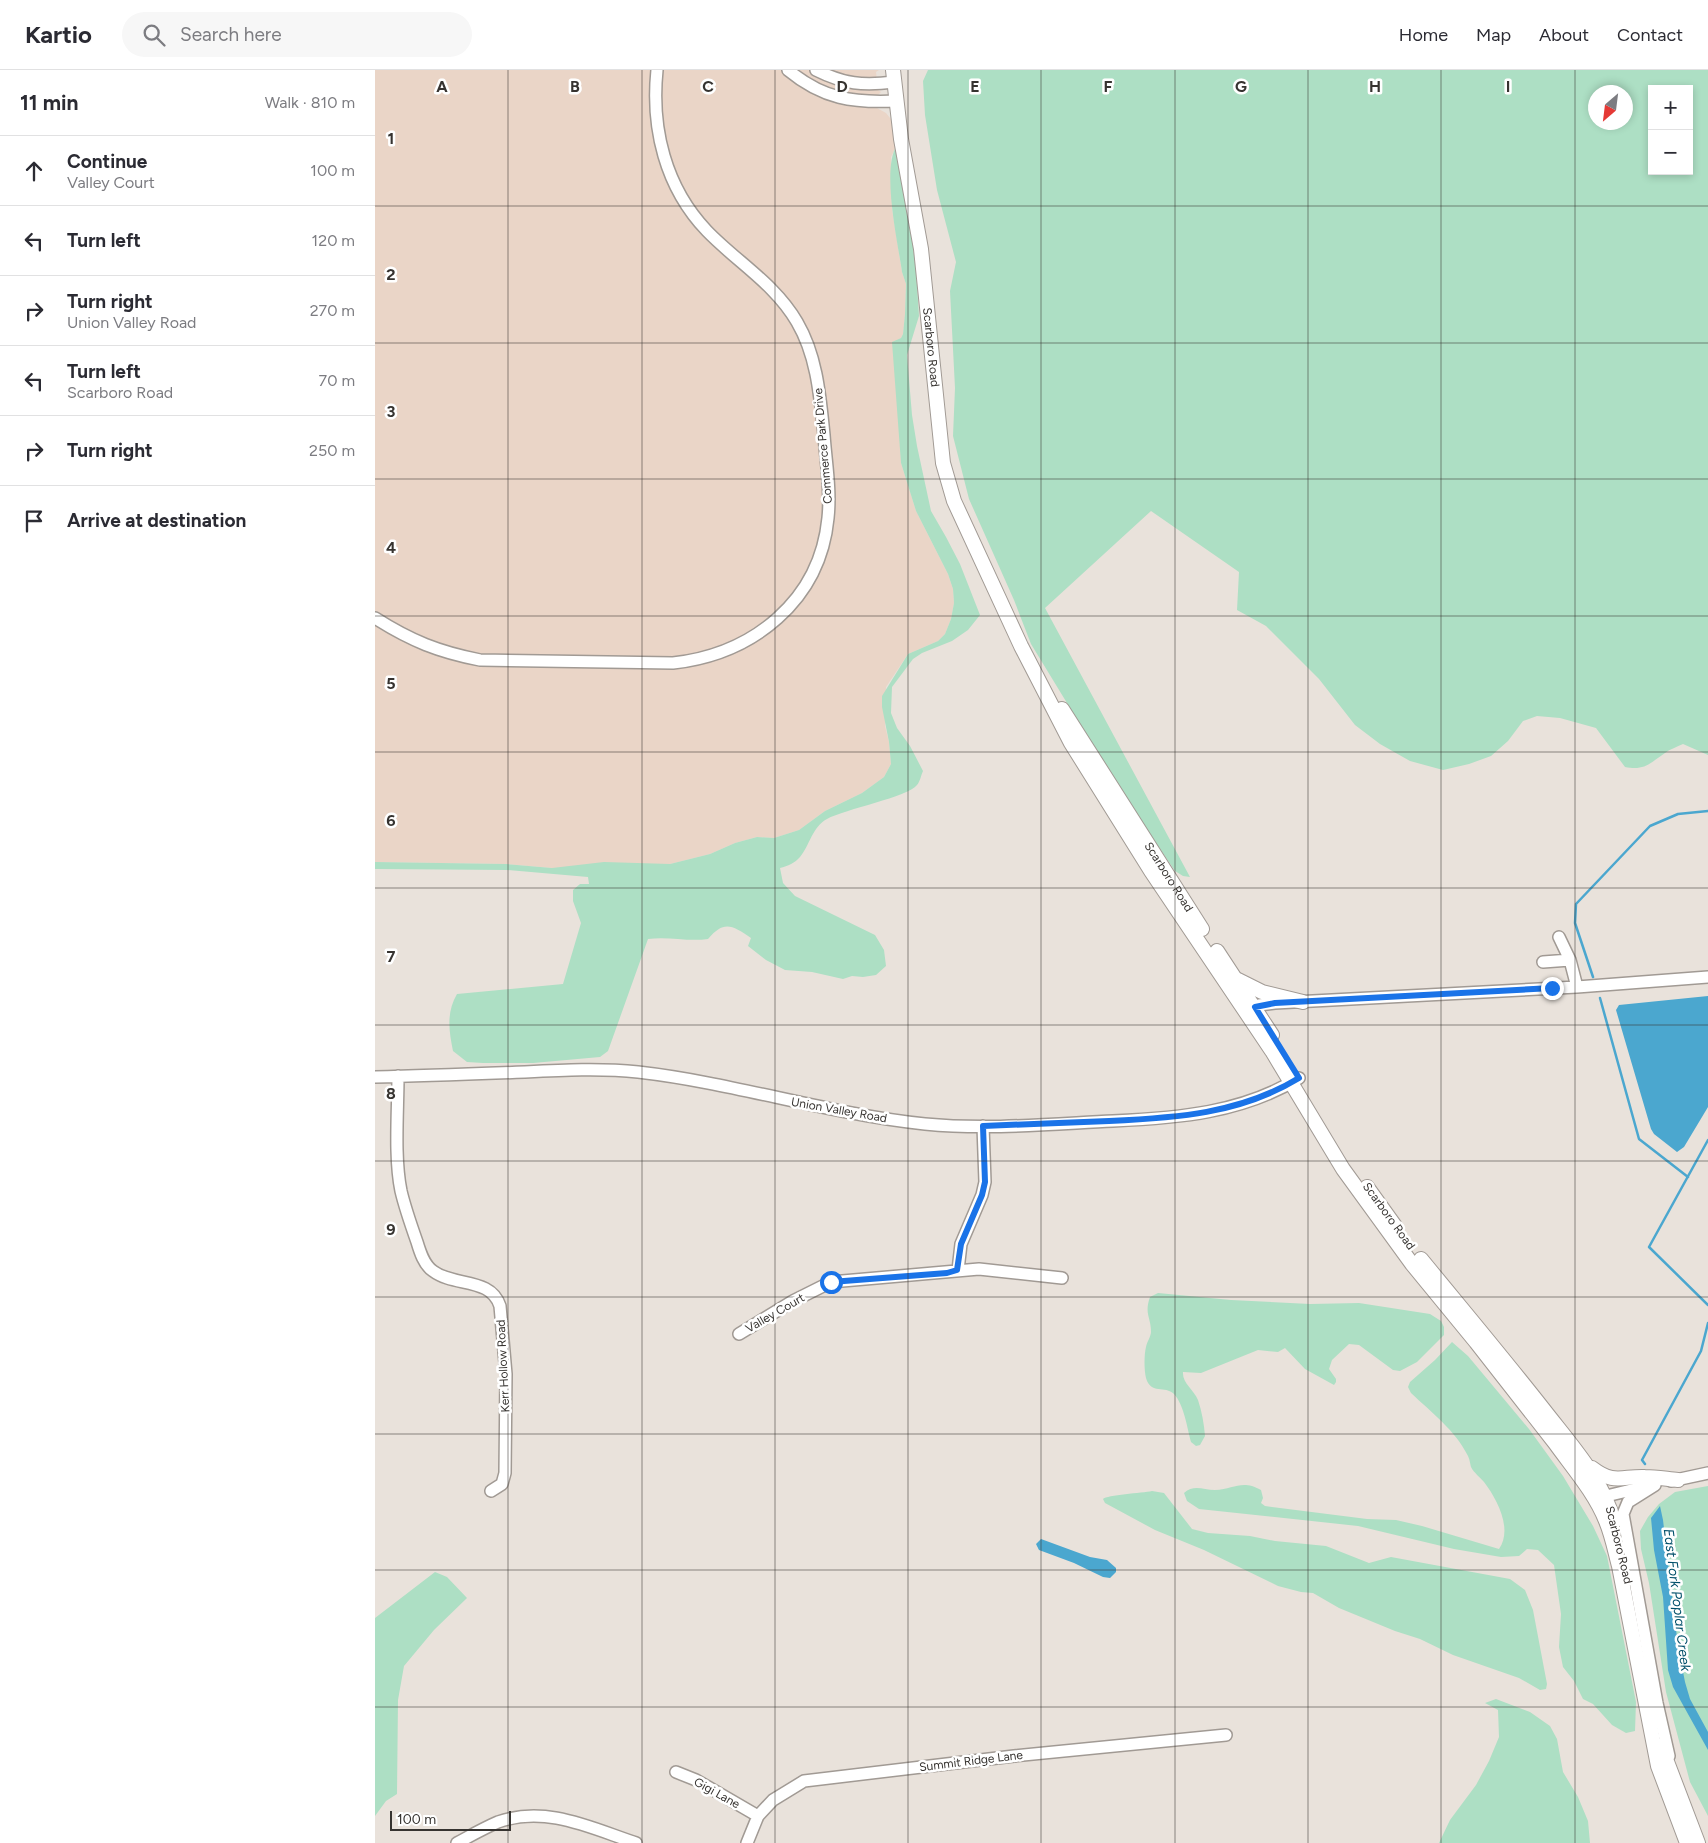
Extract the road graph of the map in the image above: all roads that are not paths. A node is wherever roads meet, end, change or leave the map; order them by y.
1 (657, 70) edge
2 (788, 70) edge
3 (816, 70) edge
4 (893, 76) edge
5 (896, 101) junction
6 (1006, 613) junction
7 (375, 618) edge
8 (1559, 937) dead end
9 (1569, 960) junction
10 (1543, 962) dead end
11 (1708, 977) edge
12 (1235, 978) junction
13 (1577, 987) junction
14 (1303, 1002) junction
15 (1250, 1009) junction
16 (398, 1076) junction
17 (375, 1077) edge
18 (1295, 1080) junction
19 (983, 1126) junction
20 (957, 1270) junction
21 (1062, 1278) dead end
22 (739, 1334) dead end
23 (1585, 1464) junction
24 (1708, 1473) edge
25 (1678, 1480) junction
26 (1655, 1484) junction
27 (491, 1491) dead end
28 (1600, 1498) junction
29 (1226, 1735) dead end
30 (676, 1772) dead end
31 (1680, 1793) junction
32 (758, 1816) junction
33 (457, 1843) edge
34 (636, 1843) edge
35 (747, 1843) edge
36 (1687, 1843) edge
37 (1698, 1843) edge

1 - 7 street, Commerce Park Drive
2 - 5 street
3 - 4 street
4 - 5 main road, Scarboro Road
5 - 6 main road, Scarboro Road
6 - 12 main road, Scarboro Road
6 - 15 main road, Scarboro Road
8 - 9 street
9 - 10 street
9 - 13 street
11 - 13 street
12 - 14 main road
12 - 15 main road, Scarboro Road
13 - 14 street
14 - 15 street
15 - 18 main road, Scarboro Road
16 - 17 street, Union Valley Road
16 - 19 street, Union Valley Road
16 - 27 street, Kerr Hollow Road
18 - 19 street, Union Valley Road
18 - 23 main road, Scarboro Road
18 - 28 main road, Scarboro Road
19 - 20 street
20 - 21 street, Valley Court
20 - 22 street, Valley Court
23 - 25 main road
23 - 28 main road, Scarboro Road
24 - 25 street
25 - 26 street
26 - 28 street
26 - 31 street
28 - 31 main road, Scarboro Road
28 - 36 main road, Scarboro Road
29 - 32 street, Summit Ridge Lane
30 - 32 street, Gigi Lane
31 - 37 main road, Scarboro Road
32 - 35 street, Summit Ridge Lane
33 - 34 street

